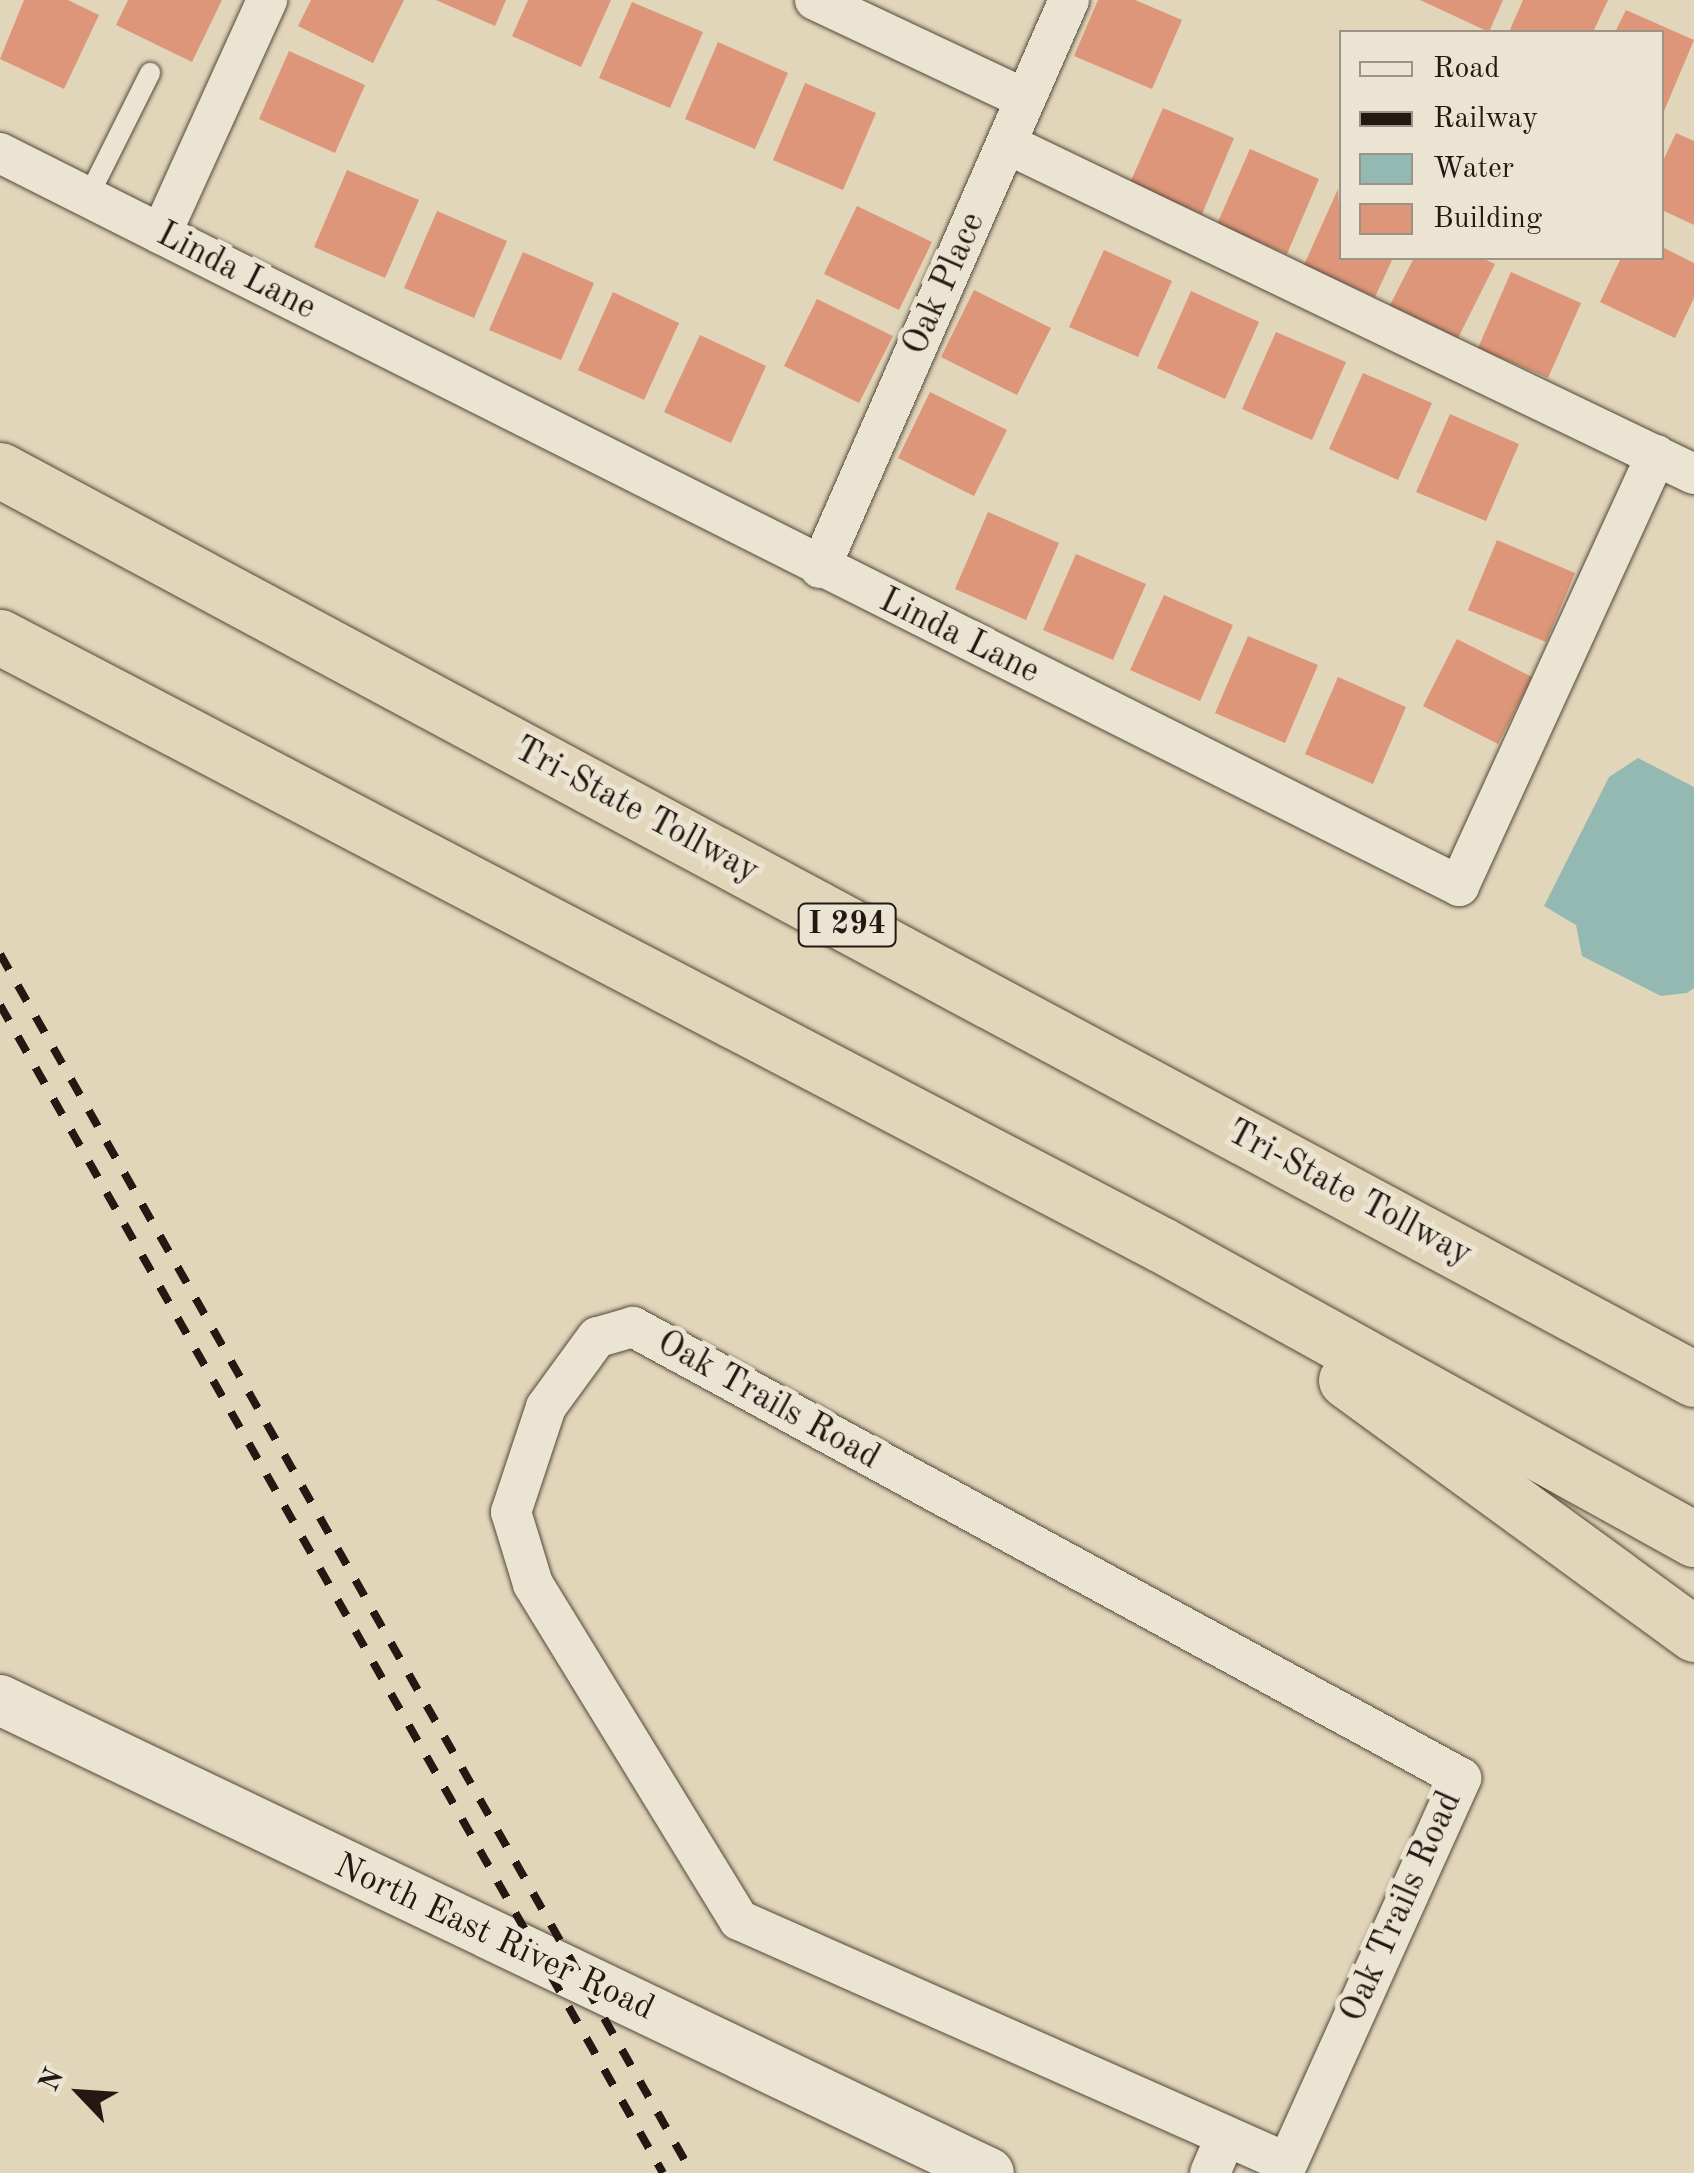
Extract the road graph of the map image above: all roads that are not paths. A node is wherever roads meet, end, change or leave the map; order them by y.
1 (268, 0) edge
2 (814, 0) edge
3 (1069, 0) edge
4 (150, 73) dead end
5 (1025, 99) junction
6 (1006, 144) junction
7 (0, 153) edge
8 (88, 197) junction
9 (161, 234) junction
10 (1683, 466) edge
11 (0, 470) edge
12 (820, 568) junction
13 (0, 638) edge
14 (1162, 1245) junction
15 (1694, 1380) edge
16 (1694, 1539) edge
17 (1694, 1634) edge
18 (0, 1700) edge
19 (1226, 2136) junction
20 (1285, 2168) edge
21 (989, 2173) edge
22 (1210, 2173) edge

1 - 9 street
2 - 5 street
3 - 5 street, Oak Place
4 - 8 lane
5 - 6 street, Oak Place
6 - 10 street
6 - 12 street, Oak Place
7 - 8 street, Linda Lane
8 - 9 street, Linda Lane
9 - 12 street, Linda Lane
10 - 12 street, Linda Lane
11 - 15 highway, Tri-State Tollway / I 294
13 - 14 highway
14 - 16 highway
14 - 17 highway
18 - 21 street, North East River Road
19 - 20 street, Oak Trails Road
19 - 20 street, Oak Trails Road
19 - 22 street

